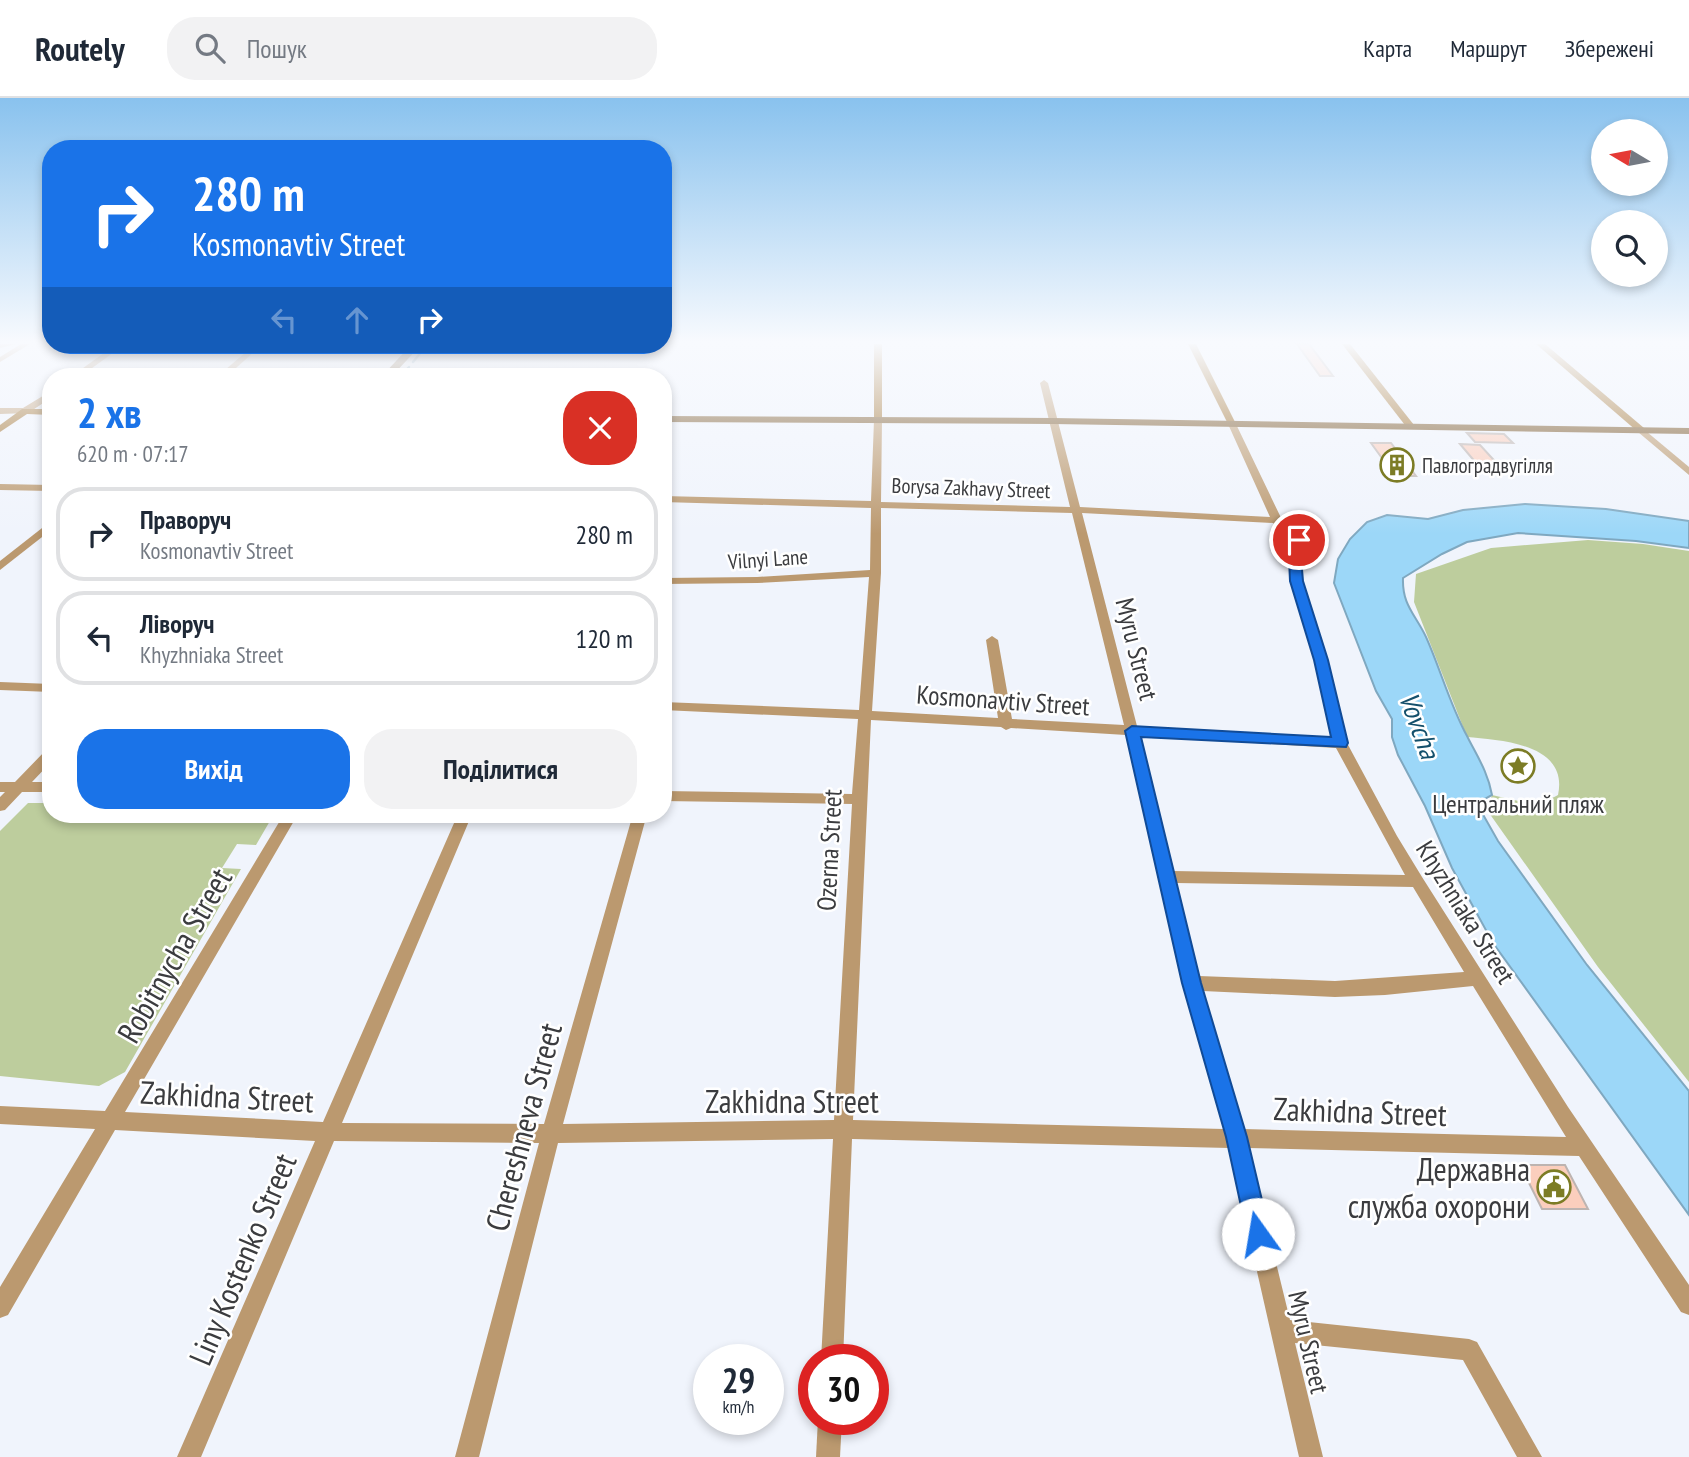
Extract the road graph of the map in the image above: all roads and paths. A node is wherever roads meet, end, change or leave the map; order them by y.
1 (30, 407) edge
2 (878, 407) edge
3 (1050, 407) edge
4 (1224, 407) edge
5 (1396, 407) edge
6 (1615, 407) edge
7 (0, 411) edge
8 (25, 411) junction
9 (42, 412) edge
10 (672, 419) edge
11 (878, 420) junction
12 (1053, 421) junction
13 (1232, 424) junction
14 (1411, 427) junction
15 (0, 429) edge
16 (1642, 430) junction
17 (1689, 431) edge
18 (1689, 472) edge
19 (0, 487) edge
20 (42, 488) edge
21 (672, 499) edge
22 (876, 505) junction
23 (1077, 510) junction
24 (1277, 520) junction
25 (42, 532) edge
26 (0, 567) edge
27 (875, 572) junction
28 (672, 581) edge
29 (992, 640) dead end
30 (0, 686) edge
31 (42, 688) edge
32 (672, 706) edge
33 (867, 714) junction
34 (1006, 724) junction
35 (1132, 731) junction
36 (1340, 743) junction
37 (42, 762) edge
38 (0, 787) edge
39 (18, 787) junction
40 (42, 788) edge
41 (672, 796) edge
42 (859, 799) junction
43 (0, 806) edge
44 (286, 823) edge
45 (461, 823) edge
46 (637, 823) edge
47 (1166, 877) junction
48 (1417, 881) junction
49 (1479, 978) junction
50 (1192, 983) junction
51 (0, 1115) edge
52 (112, 1120) junction
53 (841, 1129) junction
54 (329, 1132) junction
55 (551, 1133) junction
56 (1236, 1137) junction
57 (1585, 1147) junction
58 (1689, 1304) edge
59 (0, 1307) edge
60 (1280, 1330) junction
61 (833, 1344) edge
62 (829, 1435) edge
63 (189, 1457) edge
64 (467, 1457) edge
65 (828, 1457) edge
66 (1311, 1457) edge
67 (1530, 1457) edge

1 - 8 street
2 - 11 street, Ozerna Street
3 - 12 street, Myru Street
4 - 13 street
5 - 14 street
6 - 16 street
7 - 8 street
8 - 9 street
8 - 15 street
10 - 11 main road
11 - 12 main road
11 - 22 street, Ozerna Street
12 - 13 main road
12 - 23 street, Myru Street
13 - 14 main road
13 - 24 street
14 - 16 main road
16 - 17 main road
16 - 18 street
19 - 20 street
21 - 22 street, Borysa Zakhavy Street
22 - 23 street, Borysa Zakhavy Street
22 - 27 street, Ozerna Street
23 - 24 street, Borysa Zakhavy Street
23 - 35 street, Myru Street
24 - 36 street, Khyzhniaka Street
25 - 26 street
27 - 28 street, Vilnyi Lane
27 - 33 street, Ozerna Street
29 - 34 street
30 - 31 street
32 - 33 street, Kosmonavtiv Street
33 - 34 street, Kosmonavtiv Street
33 - 42 street, Ozerna Street
34 - 35 street, Kosmonavtiv Street
35 - 36 street, Kosmonavtiv Street
35 - 47 street, Myru Street
36 - 48 street, Khyzhniaka Street
37 - 39 street
38 - 39 street
39 - 40 street
39 - 43 street
41 - 42 street
42 - 53 street, Ozerna Street
44 - 52 street, Robitnycha Street
45 - 54 street, Liny Kostenko Street
46 - 55 street, Chereshneva Street
47 - 48 street
47 - 50 street, Myru Street
48 - 49 street, Khyzhniaka Street
49 - 50 street
49 - 57 street, Khyzhniaka Street
50 - 56 street, Myru Street
51 - 52 street, Zakhidna Street
52 - 54 street, Zakhidna Street
52 - 59 street, Robitnycha Street
53 - 55 street, Zakhidna Street
53 - 56 street, Zakhidna Street
53 - 61 street, Ozerna Street
54 - 55 street, Zakhidna Street
54 - 63 street, Liny Kostenko Street
55 - 64 street, Chereshneva Street
56 - 57 street, Zakhidna Street
56 - 60 street, Myru Street
57 - 58 street, Khyzhniaka Street
60 - 66 street, Myru Street
60 - 67 street
62 - 65 street

